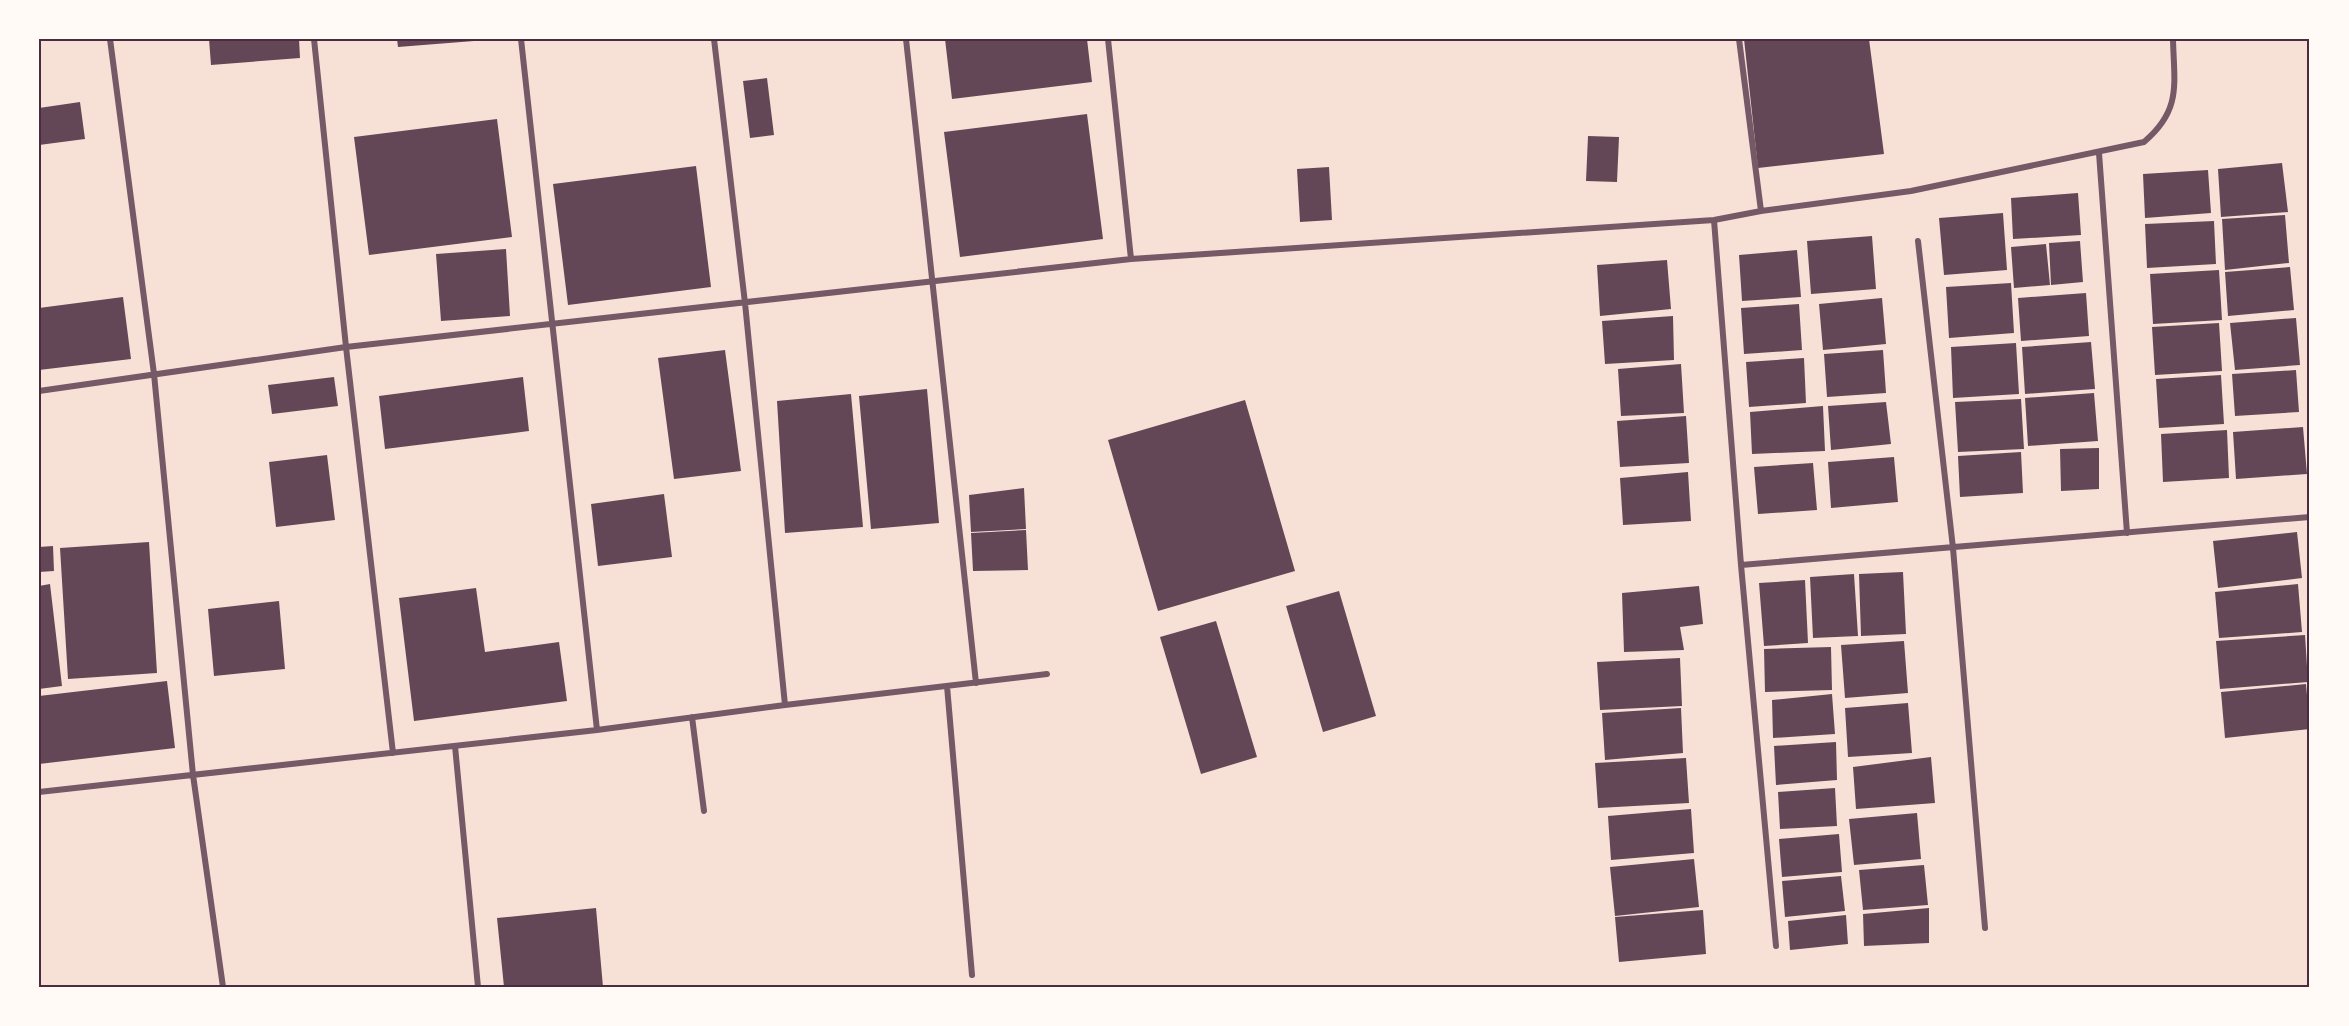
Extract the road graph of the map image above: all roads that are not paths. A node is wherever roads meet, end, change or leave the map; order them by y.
1 (110, 39) edge
2 (314, 39) edge
3 (521, 39) edge
4 (714, 39) edge
5 (906, 39) edge
6 (1108, 39) edge
7 (1738, 39) edge
8 (2173, 39) edge
9 (2098, 153) junction
10 (1761, 211) junction
11 (1714, 220) junction
12 (1918, 241) dead end
13 (1131, 259) junction
14 (931, 281) junction
15 (745, 303) junction
16 (552, 325) junction
17 (346, 347) junction
18 (154, 375) junction
19 (39, 392) edge
20 (2310, 517) edge
21 (2127, 533) junction
22 (1953, 548) junction
23 (1741, 566) junction
24 (1047, 674) dead end
25 (976, 683) junction
26 (947, 686) junction
27 (785, 705) junction
28 (692, 717) junction
29 (597, 730) junction
30 (455, 746) junction
31 (393, 753) junction
32 (193, 775) junction
33 (39, 792) edge
34 (704, 811) dead end
35 (1985, 928) dead end
36 (1776, 946) dead end
37 (972, 975) dead end
38 (223, 987) edge
39 (478, 987) edge

1 - 18 street
2 - 17 street
3 - 16 street
4 - 15 street
5 - 14 street
6 - 13 street
7 - 10 street
8 - 9 street
9 - 10 street
9 - 21 street
10 - 11 street
11 - 13 street
11 - 23 street
12 - 22 street
13 - 14 street
14 - 15 street
14 - 25 street
15 - 16 street
15 - 27 street
16 - 17 street
16 - 29 street
17 - 18 street
17 - 31 street
18 - 19 street
18 - 32 street
20 - 21 street
21 - 22 street
22 - 23 street
22 - 35 street
23 - 36 street
24 - 25 street
25 - 26 street
26 - 27 street
26 - 37 street
27 - 28 street
28 - 29 street
28 - 34 street
29 - 30 street
30 - 31 street
30 - 39 street
31 - 32 street
32 - 33 street
32 - 38 street

